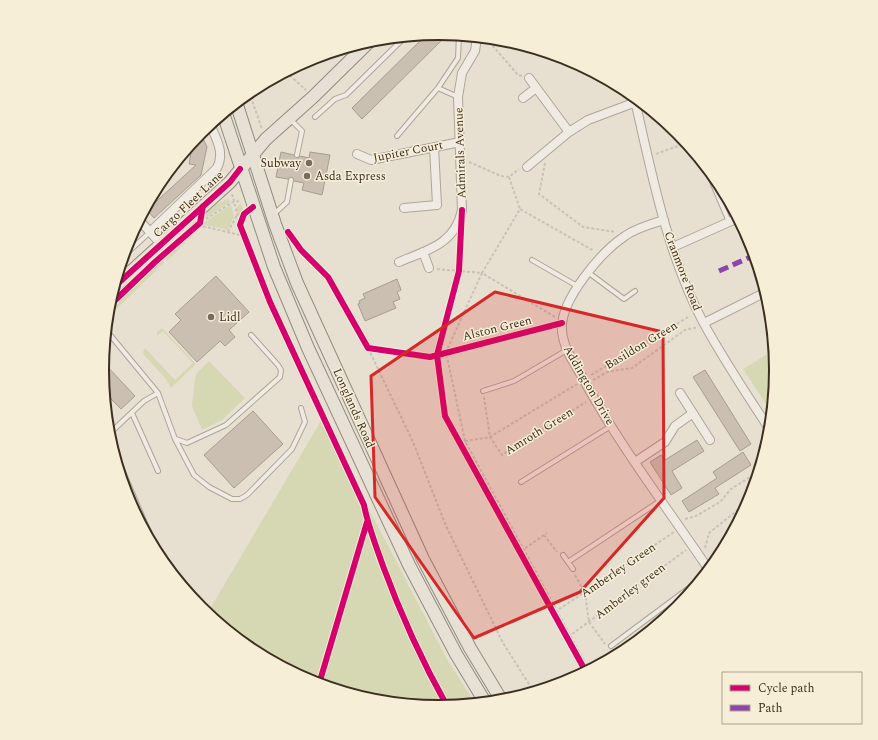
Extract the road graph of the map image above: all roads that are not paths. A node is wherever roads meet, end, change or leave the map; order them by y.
1 (459, 41) edge
2 (476, 42) edge
3 (399, 43) edge
4 (362, 49) edge
5 (529, 78) road end
6 (438, 88) junction
7 (536, 88) junction
8 (458, 97) junction
9 (523, 98) dead end
10 (630, 101) edge
11 (637, 106) edge
12 (238, 108) edge
13 (315, 117) dead end
14 (289, 118) junction
15 (225, 119) edge
16 (213, 130) edge
17 (569, 132) junction
18 (396, 136) dead end
19 (460, 142) junction
20 (434, 147) junction
21 (253, 154) junction
22 (357, 154) dead end
23 (296, 155) dead end
24 (527, 167) road end
25 (240, 169) junction
26 (291, 180) dead end
27 (720, 197) edge
28 (404, 208) dead end
29 (273, 215) junction
30 (664, 220) junction
31 (733, 220) edge
32 (729, 222) junction
33 (143, 224) edge
34 (150, 232) junction
35 (161, 244) junction
36 (673, 246) junction
37 (133, 248) edge
38 (423, 252) junction
39 (532, 260) dead end
40 (399, 262) dead end
41 (429, 268) road end
42 (589, 273) junction
43 (123, 276) edge
44 (579, 287) junction
45 (636, 291) dead end
46 (760, 295) edge
47 (705, 324) junction
48 (251, 335) dead end
49 (111, 336) edge
50 (567, 350) junction
51 (483, 391) road end
52 (158, 393) junction
53 (680, 393) dead end
54 (301, 408) dead end
55 (132, 413) junction
56 (693, 413) junction
57 (765, 421) edge
58 (612, 426) junction
59 (114, 429) edge
60 (175, 439) junction
61 (710, 440) dead end
62 (635, 462) junction
63 (158, 471) dead end
64 (521, 482) dead end
65 (660, 501) junction
66 (563, 555) road end
67 (568, 562) junction
68 (705, 564) edge
69 (573, 569) road end
70 (681, 594) edge
71 (611, 646) dead end
72 (498, 695) edge
73 (482, 697) edge

1 - 6 lane
2 - 8 street, Admirals Avenue
3 - 13 lane
4 - 14 main road, Cargo Fleet Lane
5 - 7 street
6 - 8 lane
6 - 18 lane
7 - 9 street
7 - 17 street
8 - 19 street, Admirals Avenue
10 - 17 street
11 - 30 street, Cranmore Road
12 - 21 main road, Longlands Road
14 - 21 main road, Cargo Fleet Lane
14 - 23 lane
15 - 25 main road, Longlands Road
16 - 34 street
17 - 24 street
19 - 20 street, Jupiter Court
19 - 38 street, Admirals Avenue
20 - 22 street, Jupiter Court
20 - 28 street
21 - 25 main road, Cargo Fleet Lane
21 - 29 main road, Longlands Road
25 - 35 main road, Cargo Fleet Lane
25 - 73 main road, Longlands Road
26 - 29 lane
27 - 32 lane
29 - 72 main road, Longlands Road
30 - 36 street, Cranmore Road
30 - 42 street
31 - 32 street
32 - 36 street
33 - 34 street
34 - 35 street
34 - 37 lane
35 - 43 main road, Cargo Fleet Lane
36 - 47 street, Cranmore Road
38 - 40 street, Admirals Avenue
38 - 41 street
39 - 44 lane
42 - 44 street
42 - 45 lane
44 - 50 street, Addington Drive
46 - 47 street
47 - 57 street, Cranmore Road
48 - 60 lane
49 - 52 lane
50 - 51 lane
50 - 58 street, Addington Drive
52 - 55 lane
52 - 60 lane
53 - 56 street
54 - 60 lane
55 - 59 lane
55 - 63 lane
56 - 61 street
56 - 62 street
58 - 62 street, Addington Drive
58 - 64 lane
62 - 65 street, Addington Drive
65 - 67 lane
65 - 68 street, Addington Drive
66 - 67 lane
67 - 69 lane
70 - 71 lane

